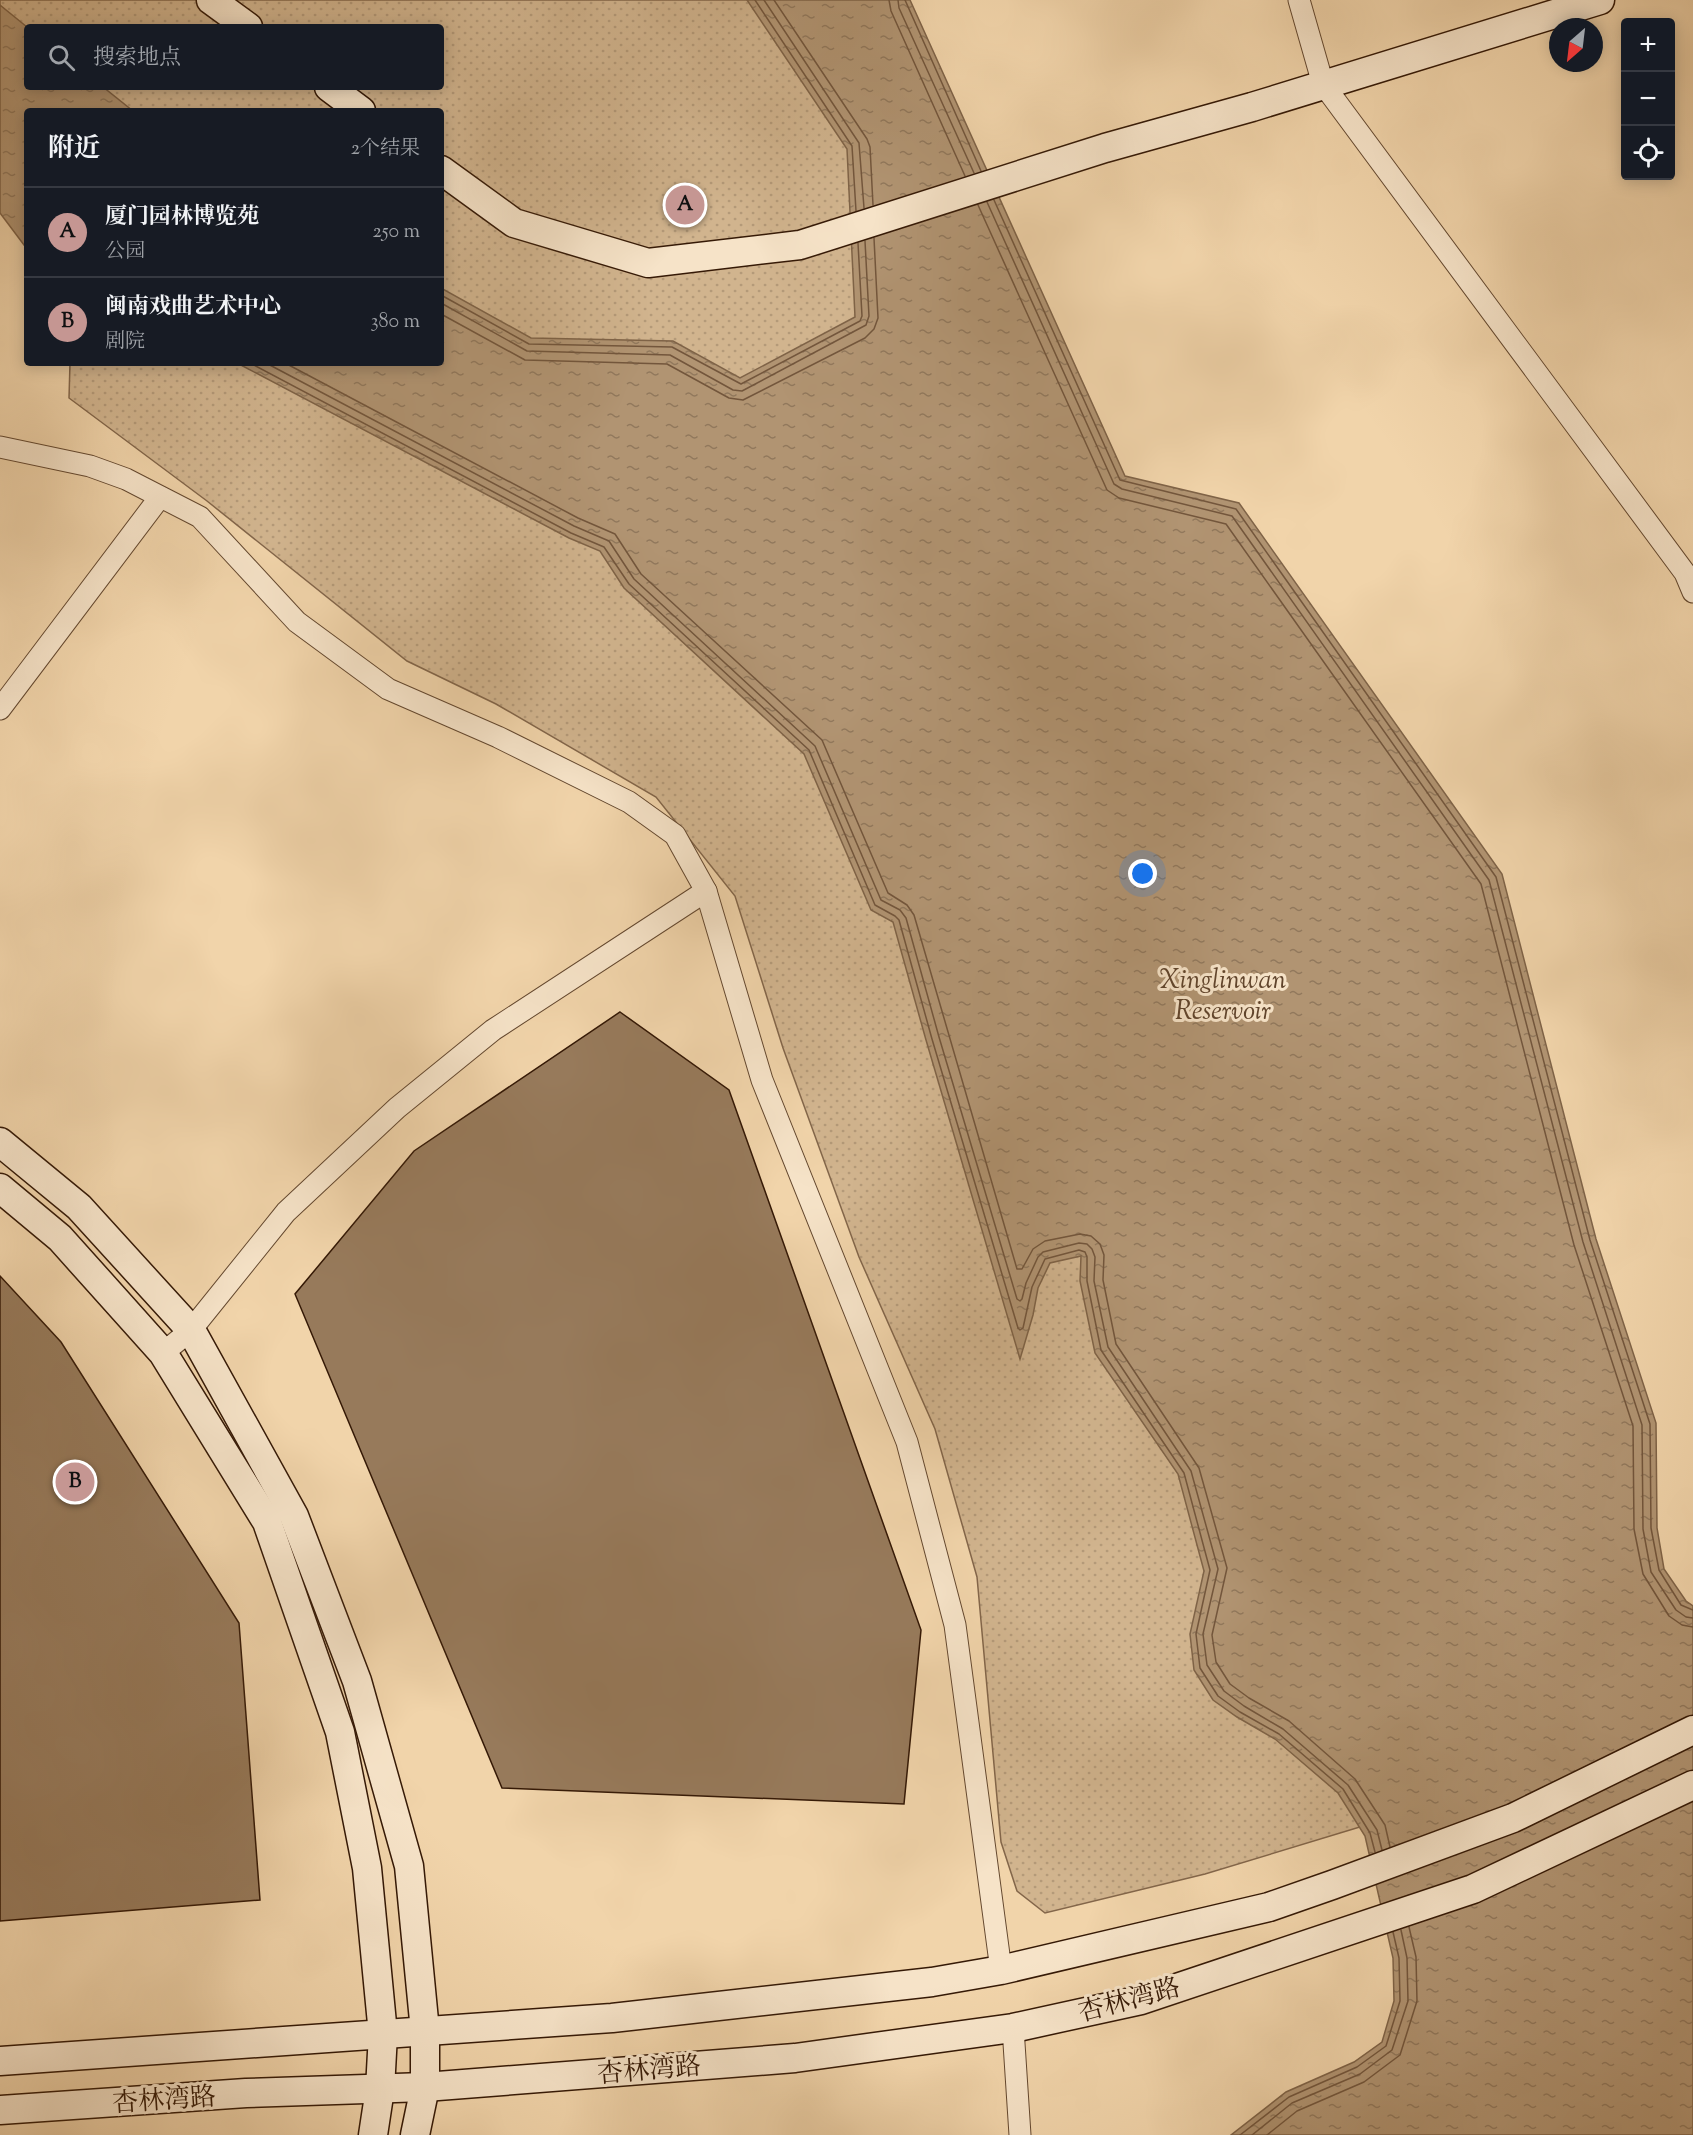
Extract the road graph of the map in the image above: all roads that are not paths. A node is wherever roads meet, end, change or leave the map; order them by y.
1 (211, 0) edge
2 (1299, 0) edge
3 (1600, 0) edge
4 (244, 24) edge
5 (1323, 84) junction
6 (333, 90) edge
7 (358, 108) edge
8 (444, 172) edge
9 (0, 447) edge
10 (160, 497) junction
11 (1693, 592) edge
12 (0, 709) edge
13 (706, 891) junction
14 (0, 1142) edge
15 (0, 1188) edge
16 (191, 1330) junction
17 (163, 1353) junction
18 (1693, 1730) edge
19 (1693, 1785) edge
20 (1001, 1970) junction
21 (1013, 2028) junction
22 (425, 2031) junction
23 (383, 2034) junction
24 (0, 2061) edge
25 (424, 2087) junction
26 (380, 2089) junction
27 (0, 2110) edge
28 (373, 2135) edge
29 (415, 2135) edge
30 (1020, 2135) edge

1 - 4 street
2 - 5 street
3 - 5 street
5 - 8 street
5 - 11 street
6 - 7 street
9 - 10 street
10 - 12 street
10 - 13 street
13 - 16 street
13 - 20 street
14 - 16 street
15 - 17 street
16 - 17 street
16 - 22 street
17 - 23 street
18 - 20 street, 杏林湾路
19 - 21 street, 杏林湾路
20 - 22 street, 杏林湾路
21 - 25 street, 杏林湾路
21 - 30 street
22 - 23 street, 杏林湾路
22 - 25 street
23 - 24 street, 杏林湾路
23 - 26 street
25 - 26 street, 杏林湾路
25 - 29 street
26 - 27 street, 杏林湾路
26 - 28 street

